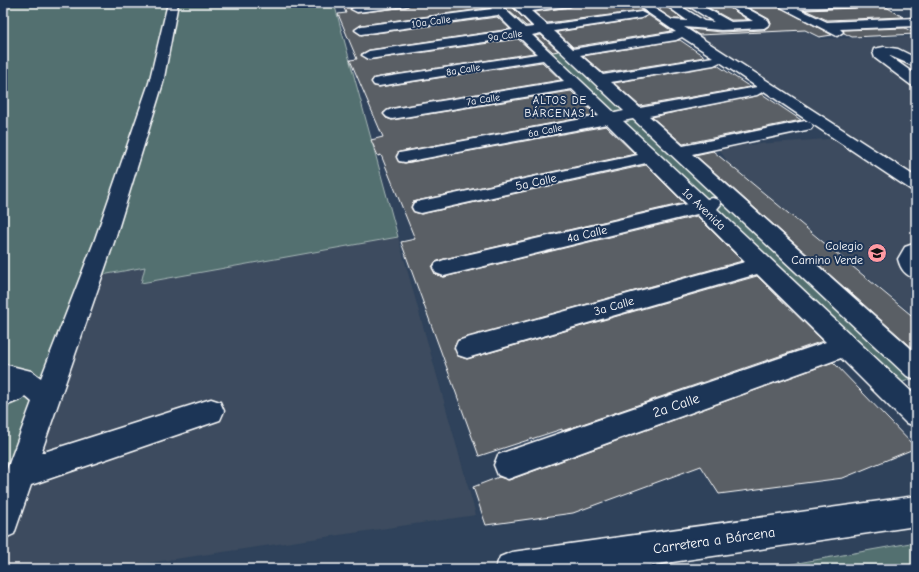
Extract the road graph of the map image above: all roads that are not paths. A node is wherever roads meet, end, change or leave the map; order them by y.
1 (173, 3) edge
2 (406, 3) edge
3 (570, 3) edge
4 (639, 3) edge
5 (668, 3) edge
6 (689, 3) edge
7 (708, 3) edge
8 (729, 3) edge
9 (855, 3) edge
10 (782, 5) edge
11 (508, 7) edge
12 (357, 9) dead end
13 (641, 15) dead end
14 (668, 22) junction
15 (916, 22) edge
16 (748, 25) junction
17 (706, 26) junction
18 (730, 26) junction
19 (825, 26) junction
20 (544, 29) junction
21 (361, 30) dead end
22 (522, 32) junction
23 (676, 36) dead end
24 (846, 36) dead end
25 (569, 53) junction
26 (369, 55) dead end
27 (547, 56) junction
28 (714, 61) dead end
29 (916, 63) edge
30 (601, 80) junction
31 (379, 82) dead end
32 (916, 82) edge
33 (574, 84) junction
34 (757, 91) dead end
35 (637, 113) junction
36 (392, 114) dead end
37 (611, 118) junction
38 (805, 126) dead end
39 (678, 152) junction
40 (405, 157) dead end
41 (650, 157) junction
42 (916, 185) edge
43 (730, 200) junction
44 (701, 206) junction
45 (421, 207) dead end
46 (916, 250) edge
47 (761, 265) junction
48 (444, 268) dead end
49 (916, 271) edge
50 (845, 346) junction
51 (467, 348) dead end
52 (916, 368) edge
53 (9, 383) edge
54 (46, 399) junction
55 (211, 411) dead end
56 (916, 414) edge
57 (508, 464) dead end
58 (19, 475) junction
59 (916, 511) edge
60 (3, 523) edge
61 (512, 569) edge

1 - 54 street
2 - 12 street
3 - 11 street, 10a Calle
4 - 14 street
5 - 17 street
6 - 18 street
7 - 16 street
8 - 16 street
9 - 10 street
10 - 19 street
11 - 20 street, 1a Avenida
11 - 21 street, 10a Calle
11 - 22 street, 1a Avenida
13 - 20 street, 9a Calle
14 - 17 street
14 - 42 street
15 - 19 street
16 - 18 street
17 - 18 street
19 - 24 street
20 - 22 street, 9a Calle
20 - 25 street, 1a Avenida
22 - 26 street, 9a Calle
22 - 27 street, 1a Avenida
23 - 25 street
25 - 30 street, 1a Avenida
27 - 31 street, 8a Calle
27 - 33 street, 1a Avenida
28 - 30 street
29 - 32 street
30 - 35 street, 1a Avenida
33 - 36 street, 7a Calle
33 - 37 street, 1a Avenida
34 - 35 street, 6a Calle
35 - 37 street, 6a Calle
35 - 39 street, 1a Avenida
37 - 40 street, 6a Calle
37 - 41 street, 1a Avenida
38 - 39 street
39 - 43 street, 1a Avenida
41 - 44 street, 1a Avenida
41 - 45 street, 5a Calle
43 - 44 street, 4a Calle
43 - 52 street, 1a Avenida
44 - 47 street, 1a Avenida
44 - 48 street, 4a Calle
46 - 49 street
47 - 50 street, 1a Avenida
47 - 51 street, 3a Calle
50 - 56 street, 1a Avenida
50 - 57 street, 2a Calle
53 - 54 street
54 - 58 street
55 - 58 street
58 - 60 street
59 - 61 street, Carretera a Bárcena

